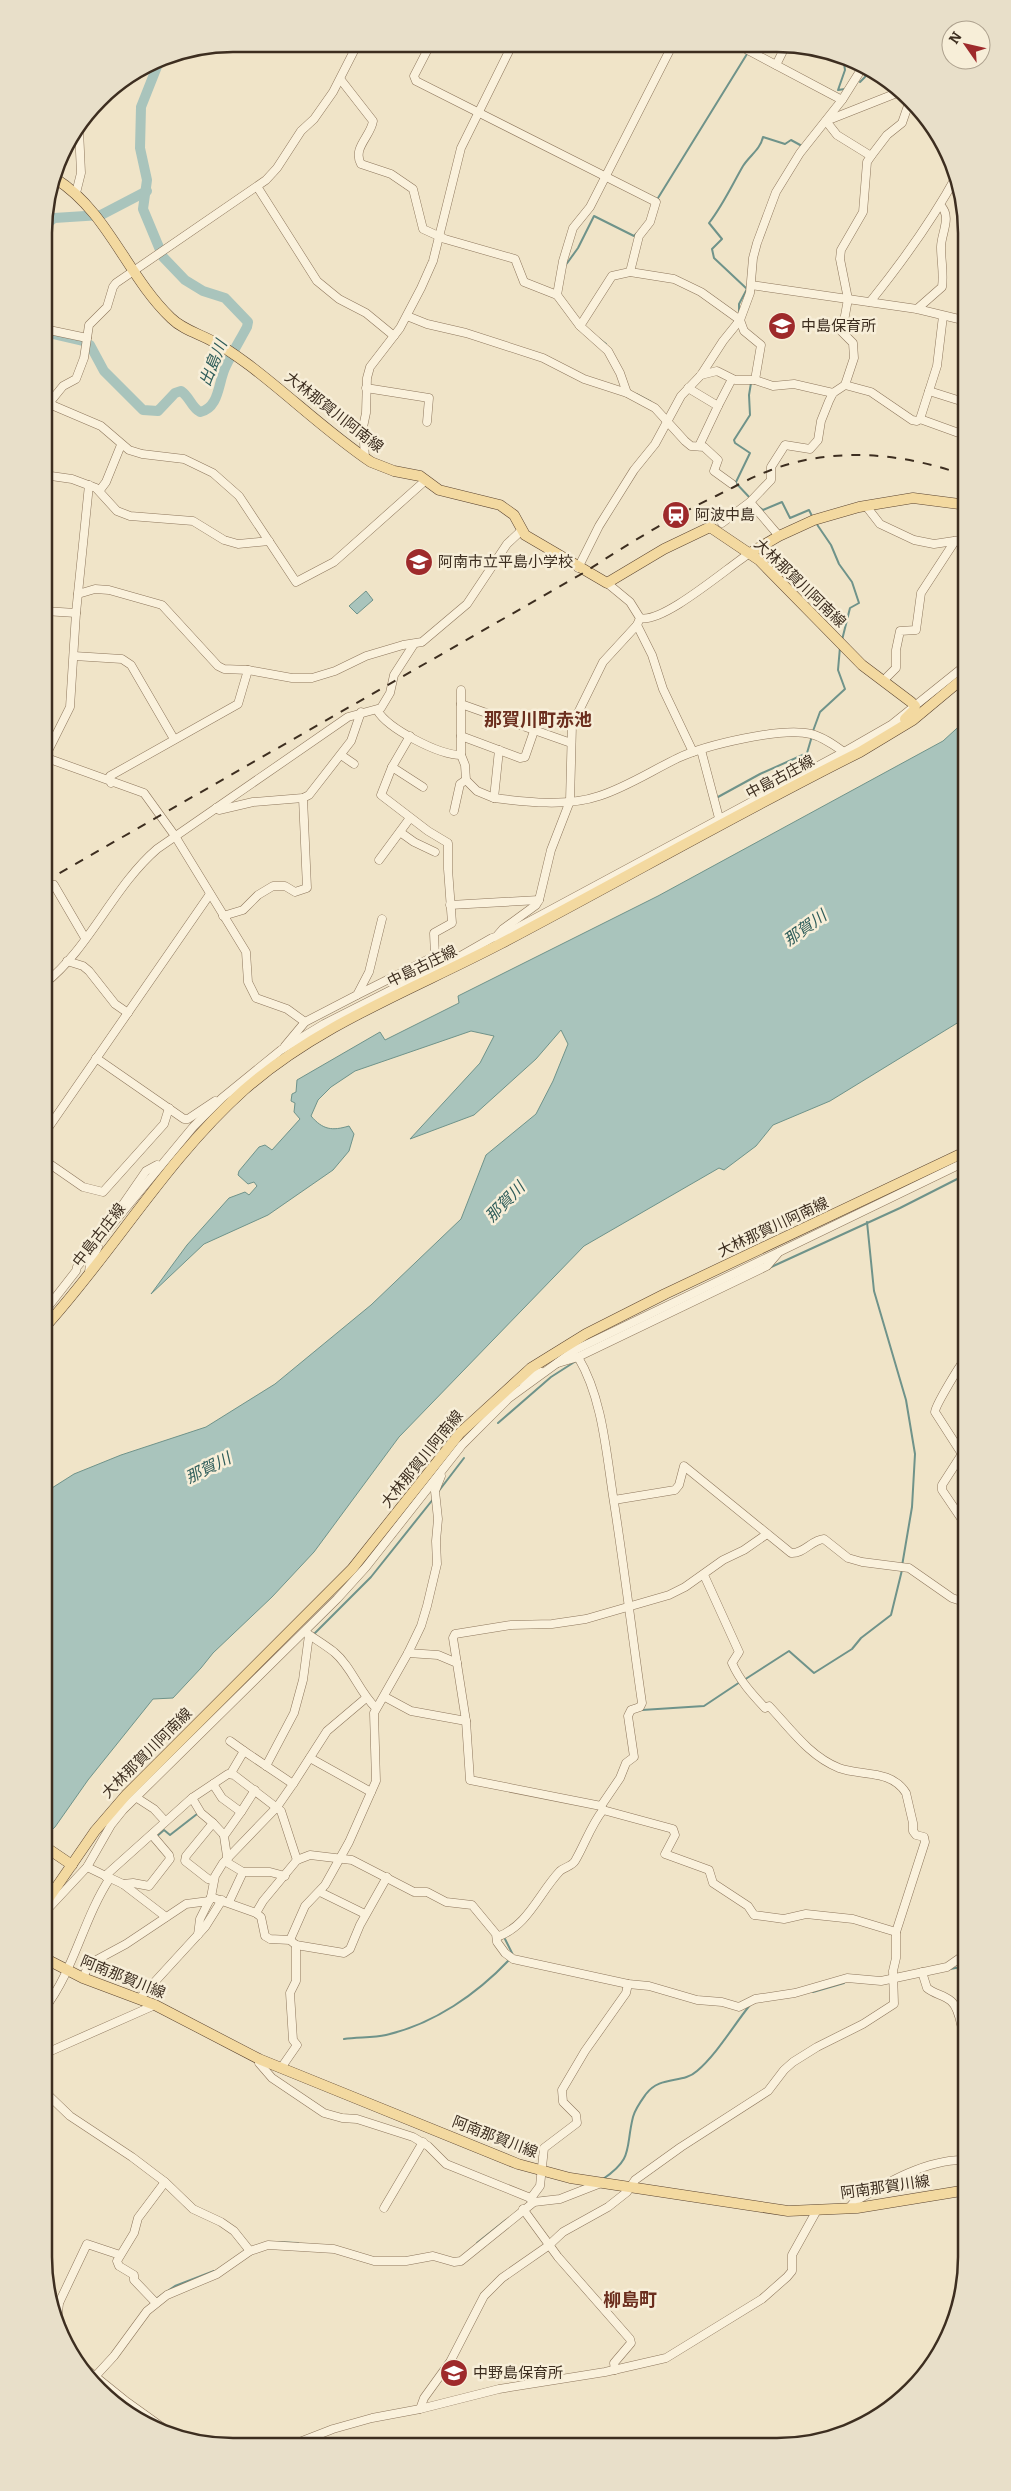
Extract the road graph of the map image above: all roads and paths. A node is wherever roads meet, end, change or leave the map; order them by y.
1 (353, 52) edge
2 (426, 52) edge
3 (509, 52) edge
4 (669, 52) edge
5 (752, 52) edge
6 (781, 52) edge
7 (776, 64) junction
8 (859, 72) edge
9 (341, 80) junction
10 (894, 94) edge
11 (842, 100) junction
12 (907, 108) edge
13 (478, 112) junction
14 (826, 121) junction
15 (79, 139) edge
16 (871, 156) junction
17 (605, 177) junction
18 (60, 182) edge
19 (952, 186) edge
20 (258, 188) junction
21 (76, 193) junction
22 (941, 206) junction
23 (440, 237) junction
24 (133, 272) junction
25 (630, 272) junction
26 (751, 285) junction
27 (557, 295) junction
28 (848, 300) junction
29 (870, 302) junction
30 (916, 309) junction
31 (408, 316) junction
32 (943, 316) junction
33 (958, 319) edge
34 (740, 320) junction
35 (581, 325) junction
36 (52, 331) edge
37 (394, 336) junction
38 (87, 342) junction
39 (701, 375) junction
40 (732, 379) junction
41 (755, 380) junction
42 (845, 385) junction
43 (366, 388) junction
44 (688, 388) junction
45 (928, 391) junction
46 (628, 393) junction
47 (833, 393) junction
48 (52, 397) edge
49 (958, 400) edge
50 (52, 405) edge
51 (718, 406) junction
52 (920, 419) junction
53 (668, 420) junction
54 (427, 422) dead end
55 (958, 433) edge
56 (700, 444) junction
57 (121, 445) junction
58 (365, 458) junction
59 (52, 477) edge
60 (426, 480) junction
61 (732, 484) dead end
62 (89, 485) junction
63 (100, 490) junction
64 (751, 501) junction
65 (958, 505) edge
66 (866, 506) junction
67 (722, 523) dead end
68 (522, 530) junction
69 (780, 536) junction
70 (269, 541) junction
71 (955, 541) joint
72 (750, 553) junction
73 (578, 568) junction
74 (607, 584) junction
75 (78, 594) junction
76 (52, 611) edge
77 (76, 612) junction
78 (638, 621) junction
79 (414, 644) junction
80 (74, 656) junction
81 (248, 670) junction
82 (958, 671) edge
83 (883, 681) junction
84 (958, 683) edge
85 (461, 690) dead end
86 (461, 704) junction
87 (915, 706) junction
88 (377, 710) junction
89 (361, 712) junction
90 (534, 731) junction
91 (895, 732) junction
92 (410, 736) junction
93 (461, 736) junction
94 (174, 739) junction
95 (52, 743) edge
96 (571, 743) junction
97 (499, 750) junction
98 (697, 751) junction
99 (844, 752) junction
100 (341, 755) junction
101 (462, 755) junction
102 (52, 760) edge
103 (354, 764) dead end
104 (392, 767) junction
105 (466, 780) junction
106 (112, 783) junction
107 (423, 787) dead end
108 (303, 798) junction
109 (494, 798) junction
110 (570, 801) junction
111 (216, 808) junction
112 (454, 811) dead end
113 (410, 818) junction
114 (719, 818) junction
115 (400, 832) junction
116 (175, 836) junction
117 (435, 852) dead end
118 (379, 860) dead end
119 (52, 886) edge
120 (210, 894) junction
121 (539, 900) junction
122 (450, 906) junction
123 (223, 916) junction
124 (382, 919) dead end
125 (85, 938) junction
126 (495, 938) junction
127 (477, 956) junction
128 (67, 961) junction
129 (52, 976) edge
130 (425, 979) junction
131 (357, 995) junction
132 (128, 1013) junction
133 (305, 1022) junction
134 (281, 1050) junction
135 (96, 1058) junction
136 (265, 1073) junction
137 (222, 1098) junction
138 (169, 1108) junction
139 (52, 1122) edge
140 (958, 1155) edge
141 (52, 1166) edge
142 (958, 1166) edge
143 (105, 1233) junction
144 (779, 1252) junction
145 (89, 1273) junction
146 (52, 1302) edge
147 (52, 1318) edge
148 (578, 1357) junction
149 (552, 1365) junction
150 (958, 1369) edge
151 (513, 1383) junction
152 (958, 1448) edge
153 (958, 1460) edge
154 (442, 1470) junction
155 (614, 1500) junction
156 (958, 1514) edge
157 (768, 1534) junction
158 (704, 1575) junction
159 (958, 1600) edge
160 (629, 1608) junction
161 (307, 1633) junction
162 (408, 1653) junction
163 (457, 1663) junction
164 (385, 1697) junction
165 (366, 1698) junction
166 (376, 1708) junction
167 (466, 1721) junction
168 (230, 1741) dead end
169 (244, 1751) junction
170 (310, 1758) junction
171 (266, 1766) junction
172 (231, 1773) junction
173 (213, 1784) junction
174 (293, 1784) junction
175 (255, 1790) junction
176 (371, 1792) junction
177 (137, 1798) junction
178 (192, 1798) junction
179 (277, 1807) junction
180 (602, 1808) junction
181 (241, 1812) junction
182 (165, 1822) junction
183 (213, 1823) junction
184 (152, 1835) junction
185 (224, 1835) junction
186 (52, 1851) edge
187 (340, 1857) junction
188 (226, 1859) junction
189 (297, 1860) junction
190 (69, 1863) junction
191 (87, 1867) junction
192 (242, 1872) junction
193 (285, 1876) junction
194 (107, 1877) junction
195 (388, 1877) junction
196 (214, 1880) junction
197 (59, 1883) junction
198 (123, 1884) junction
199 (52, 1888) edge
200 (320, 1892) junction
201 (52, 1893) edge
202 (210, 1899) junction
203 (226, 1901) junction
204 (52, 1904) edge
205 (256, 1913) junction
206 (365, 1914) junction
207 (166, 1917) junction
208 (896, 1932) junction
209 (198, 1935) junction
210 (497, 1937) junction
211 (293, 1943) junction
212 (958, 1959) edge
213 (52, 1962) edge
214 (66, 1970) junction
215 (923, 1974) junction
216 (83, 1978) junction
217 (894, 1980) junction
218 (628, 1984) junction
219 (52, 1998) edge
220 (139, 1999) junction
221 (155, 2005) junction
222 (958, 2015) edge
223 (52, 2050) edge
224 (259, 2059) junction
225 (281, 2068) junction
226 (52, 2099) edge
227 (423, 2142) junction
228 (958, 2161) edge
229 (543, 2172) junction
230 (165, 2182) junction
231 (602, 2183) junction
232 (630, 2188) junction
233 (958, 2191) edge
234 (532, 2200) junction
235 (384, 2208) dead end
236 (848, 2208) junction
237 (523, 2210) junction
238 (817, 2210) junction
239 (548, 2246) junction
240 (250, 2252) junction
241 (120, 2255) junction
242 (59, 2303) edge
243 (156, 2303) junction
244 (615, 2370) junction
245 (95, 2375) edge
246 (112, 2392) edge
247 (420, 2409) junction
248 (141, 2413) edge
249 (308, 2438) edge

1 - 9 street
2 - 13 street
3 - 13 street
4 - 17 street
5 - 7 street
6 - 7 street
7 - 11 street
8 - 11 street
9 - 20 street
9 - 23 street
10 - 14 street
11 - 14 street
12 - 16 street
13 - 17 street
13 - 23 street
14 - 16 street
14 - 26 street
15 - 21 street
16 - 28 street
17 - 25 street
17 - 27 street
18 - 21 main road, 大林那賀川阿南線
19 - 22 street
20 - 24 street
20 - 37 street
21 - 24 main road, 大林那賀川阿南線
22 - 29 street
22 - 30 street
23 - 27 street
23 - 31 street
24 - 38 street
24 - 58 main road, 大林那賀川阿南線
25 - 34 street
25 - 35 street
26 - 28 street
26 - 34 street
27 - 35 street
28 - 29 street
28 - 42 street
29 - 30 street
30 - 32 street
31 - 37 street
31 - 46 street
32 - 33 street
32 - 45 street
34 - 39 street
34 - 41 street
35 - 46 street
36 - 38 street
37 - 43 street
38 - 48 street
39 - 40 street
39 - 44 street
40 - 41 street
40 - 51 street
41 - 47 street
42 - 47 street
42 - 52 street
43 - 54 street
43 - 58 street
44 - 51 street
44 - 53 street
45 - 49 street
45 - 52 street
46 - 53 street
47 - 64 street
50 - 57 street
51 - 56 street
52 - 55 street
53 - 56 street
53 - 73 street
56 - 61 street
57 - 63 street
57 - 70 street
58 - 60 main road, 大林那賀川阿南線
59 - 62 street
60 - 68 main road, 大林那賀川阿南線
60 - 70 street
62 - 63 street
62 - 75 street
63 - 70 street
64 - 67 street
64 - 69 street
65 - 66 main road
66 - 69 main road
66 - 71 street
68 - 73 main road, 大林那賀川阿南線
68 - 79 street
69 - 72 main road
71 - 83 street
72 - 74 main road, 大林那賀川阿南線
72 - 78 street
72 - 83 main road, 大林那賀川阿南線
73 - 74 main road, 大林那賀川阿南線
74 - 78 street
75 - 77 street
75 - 81 street
76 - 77 street
77 - 80 street
78 - 96 street
78 - 98 street
79 - 81 street
79 - 88 street
80 - 94 street
80 - 95 street
81 - 94 street
82 - 87 street
83 - 87 main road, 大林那賀川阿南線
84 - 91 main road
85 - 86 street
86 - 90 street
86 - 93 street
87 - 91 main road
87 - 99 street
88 - 89 street
88 - 92 street
89 - 100 street
89 - 111 street
90 - 96 street
90 - 97 street
91 - 127 main road, 中島古庄線
92 - 101 street
92 - 104 street
93 - 97 street
93 - 101 street
94 - 106 street
96 - 110 street
97 - 109 street
98 - 99 street
98 - 110 street
98 - 114 street
99 - 114 street
100 - 103 street
100 - 108 street
101 - 105 street
102 - 106 street
104 - 107 street
104 - 113 street
105 - 109 street
105 - 112 street
106 - 116 street
108 - 111 street
108 - 123 street
109 - 110 street
110 - 121 street
111 - 116 street
113 - 115 street
113 - 122 street
114 - 126 street
115 - 117 street
115 - 118 street
116 - 120 street
116 - 125 street
119 - 125 street
120 - 123 street
120 - 132 street
121 - 122 street
121 - 126 street
122 - 131 street
123 - 133 street
124 - 131 street
125 - 128 street
126 - 127 street
126 - 130 street
127 - 130 main road, 中島古庄線
128 - 129 street
128 - 132 street
130 - 134 street
130 - 136 main road, 中島古庄線
131 - 133 street
132 - 135 street
133 - 134 street
134 - 136 street
134 - 137 street
135 - 138 street
135 - 139 street
136 - 145 main road, 中島古庄線
137 - 138 street
137 - 143 street
138 - 141 street
140 - 151 main road, 大林那賀川阿南線
142 - 144 street
143 - 145 street
143 - 146 street
144 - 148 street
144 - 149 street
145 - 147 main road, 中島古庄線
148 - 149 street
148 - 155 street
149 - 151 street
149 - 154 street
150 - 152 street
151 - 190 main road, 大林那賀川阿南線
153 - 156 street
154 - 161 street
154 - 162 street
155 - 157 street
155 - 160 street
157 - 158 street
157 - 159 street
158 - 160 street
158 - 208 street
160 - 163 street
160 - 180 street
161 - 165 street
161 - 171 street
161 - 177 street
162 - 163 street
162 - 164 street
163 - 167 street
164 - 166 street
164 - 167 street
165 - 166 street
165 - 170 street
166 - 176 street
167 - 180 street
168 - 169 street
169 - 171 street
169 - 172 street
170 - 174 street
170 - 176 street
171 - 174 street
172 - 173 street
172 - 175 street
173 - 178 street
173 - 181 street
174 - 179 street
175 - 179 street
175 - 181 street
176 - 187 street
177 - 182 street
177 - 191 street
178 - 182 street
178 - 183 street
179 - 188 street
179 - 189 street
180 - 208 street
180 - 210 street
181 - 185 street
182 - 184 street
183 - 185 street
183 - 196 street
184 - 194 street
184 - 198 street
185 - 188 street
186 - 190 main road
187 - 189 street
187 - 195 street
187 - 200 street
188 - 192 street
188 - 196 street
189 - 193 street
190 - 197 main road
191 - 194 street
191 - 204 street
192 - 193 street
192 - 203 street
193 - 205 street
194 - 198 street
194 - 214 street
195 - 206 street
195 - 210 street
196 - 202 street
197 - 199 main road
197 - 201 main road
198 - 207 street
200 - 206 street
200 - 211 street
202 - 203 street
202 - 207 street
202 - 209 street
203 - 205 street
203 - 209 street
205 - 211 street
206 - 211 street
207 - 216 street
208 - 217 street
209 - 220 street
210 - 218 street
211 - 225 street
212 - 215 street
213 - 214 main road, 阿南那賀川線
214 - 216 main road, 阿南那賀川線
214 - 219 street
215 - 217 street
215 - 222 street
216 - 220 main road, 阿南那賀川線
217 - 218 street
217 - 232 street
218 - 229 street
220 - 221 main road, 阿南那賀川線
221 - 223 street
221 - 224 main road, 阿南那賀川線
224 - 225 main road, 阿南那賀川線
224 - 227 street
225 - 229 main road, 阿南那賀川線
226 - 230 street
227 - 234 street
227 - 235 street
228 - 236 street
229 - 231 main road, 阿南那賀川線
229 - 234 street
230 - 240 street
230 - 241 street
231 - 232 main road, 阿南那賀川線
231 - 234 street
232 - 238 main road, 阿南那賀川線
232 - 239 street
233 - 236 main road, 阿南那賀川線
234 - 237 street
236 - 238 main road, 阿南那賀川線
237 - 239 street
237 - 240 street
238 - 244 street
239 - 244 street
239 - 247 street
240 - 243 street
241 - 242 street
241 - 243 street
243 - 245 street
244 - 247 street
246 - 248 street
247 - 249 street

